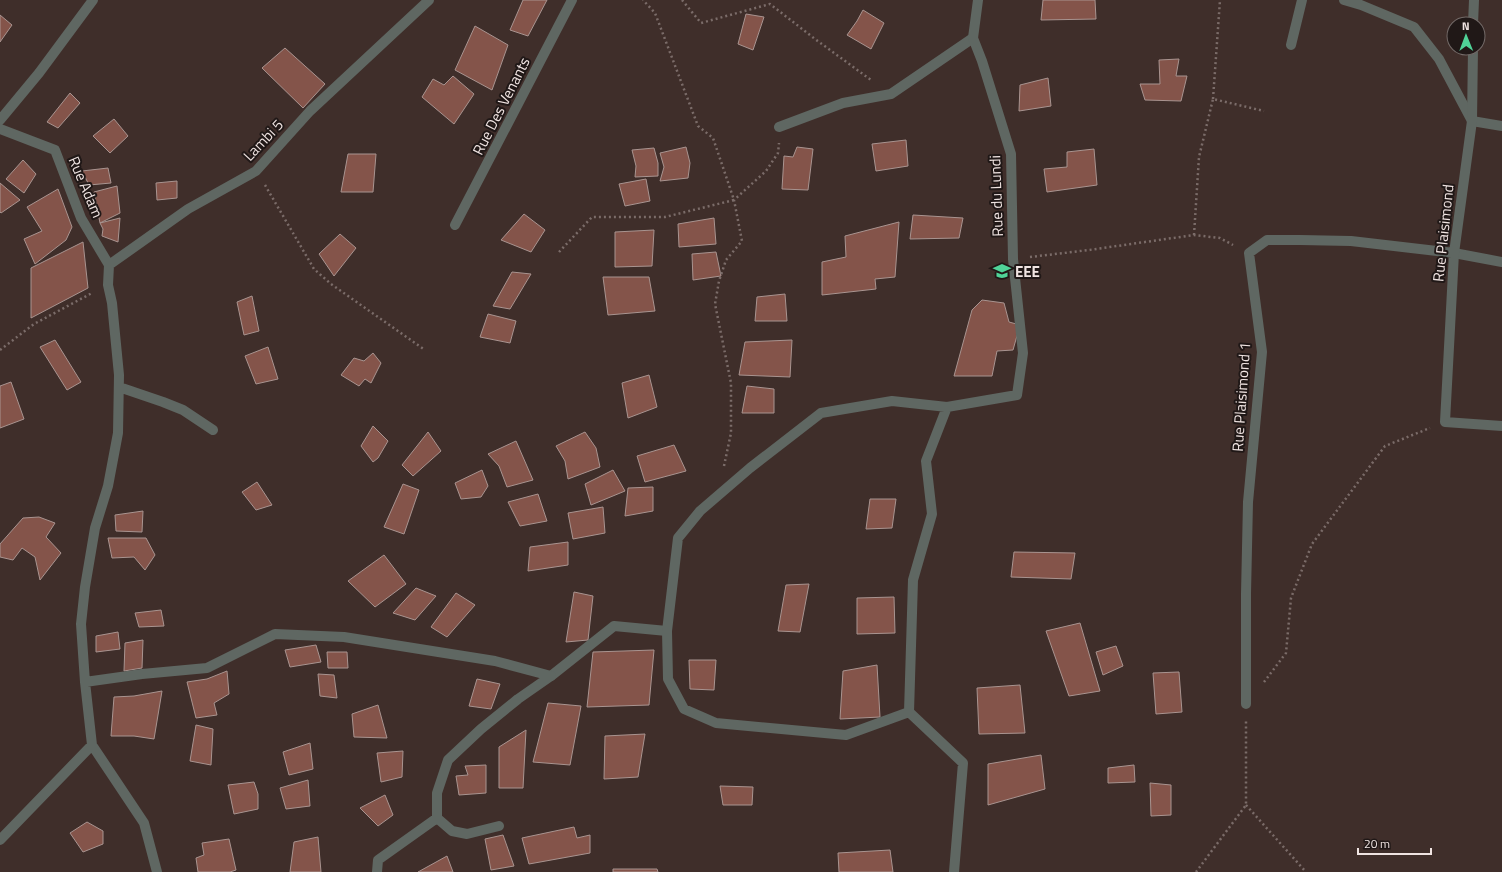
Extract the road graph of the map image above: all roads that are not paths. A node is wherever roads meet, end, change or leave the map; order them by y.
1 (93, 0) edge
2 (428, 0) edge
3 (572, 0) edge
4 (978, 0) edge
5 (1302, 0) edge
6 (1344, 0) edge
7 (1474, 0) edge
8 (1473, 16) edge
9 (974, 38) junction
10 (1291, 45) dead end
11 (1473, 56) edge
12 (0, 120) edge
13 (1472, 121) junction
14 (1502, 126) edge
15 (780, 127) road end
16 (0, 129) edge
17 (455, 225) dead end
18 (1454, 253) junction
19 (1502, 262) edge
20 (109, 265) junction
21 (119, 386) junction
22 (947, 407) junction
23 (1502, 426) edge
24 (213, 430) dead end
25 (667, 631) junction
26 (551, 676) junction
27 (85, 682) junction
28 (1246, 704) road end
29 (909, 712) junction
30 (92, 745) junction
31 (438, 818) junction
32 (499, 826) dead end
33 (0, 840) edge
34 (157, 872) edge
35 (377, 872) edge
36 (954, 872) edge

1 - 12 street
2 - 20 street, Lambi 5
3 - 17 street, Rue Des Venants
4 - 9 street, Rue du Lundi
5 - 10 street
6 - 13 street
7 - 8 street
9 - 15 street
9 - 22 street, Rue du Lundi
11 - 13 street, Rue Plaisimond
13 - 14 street
13 - 18 street, Rue Plaisimond
16 - 20 street, Rue Adam
18 - 19 street
18 - 23 street, Rue Plaisimond
18 - 28 street, Rue Plaisimond 1
20 - 21 street
21 - 24 street
21 - 27 street
22 - 25 street
22 - 29 street
25 - 26 street
25 - 29 street
26 - 27 street
26 - 31 street
27 - 30 street
29 - 36 street
30 - 33 street
30 - 34 street
31 - 32 street
31 - 35 street

